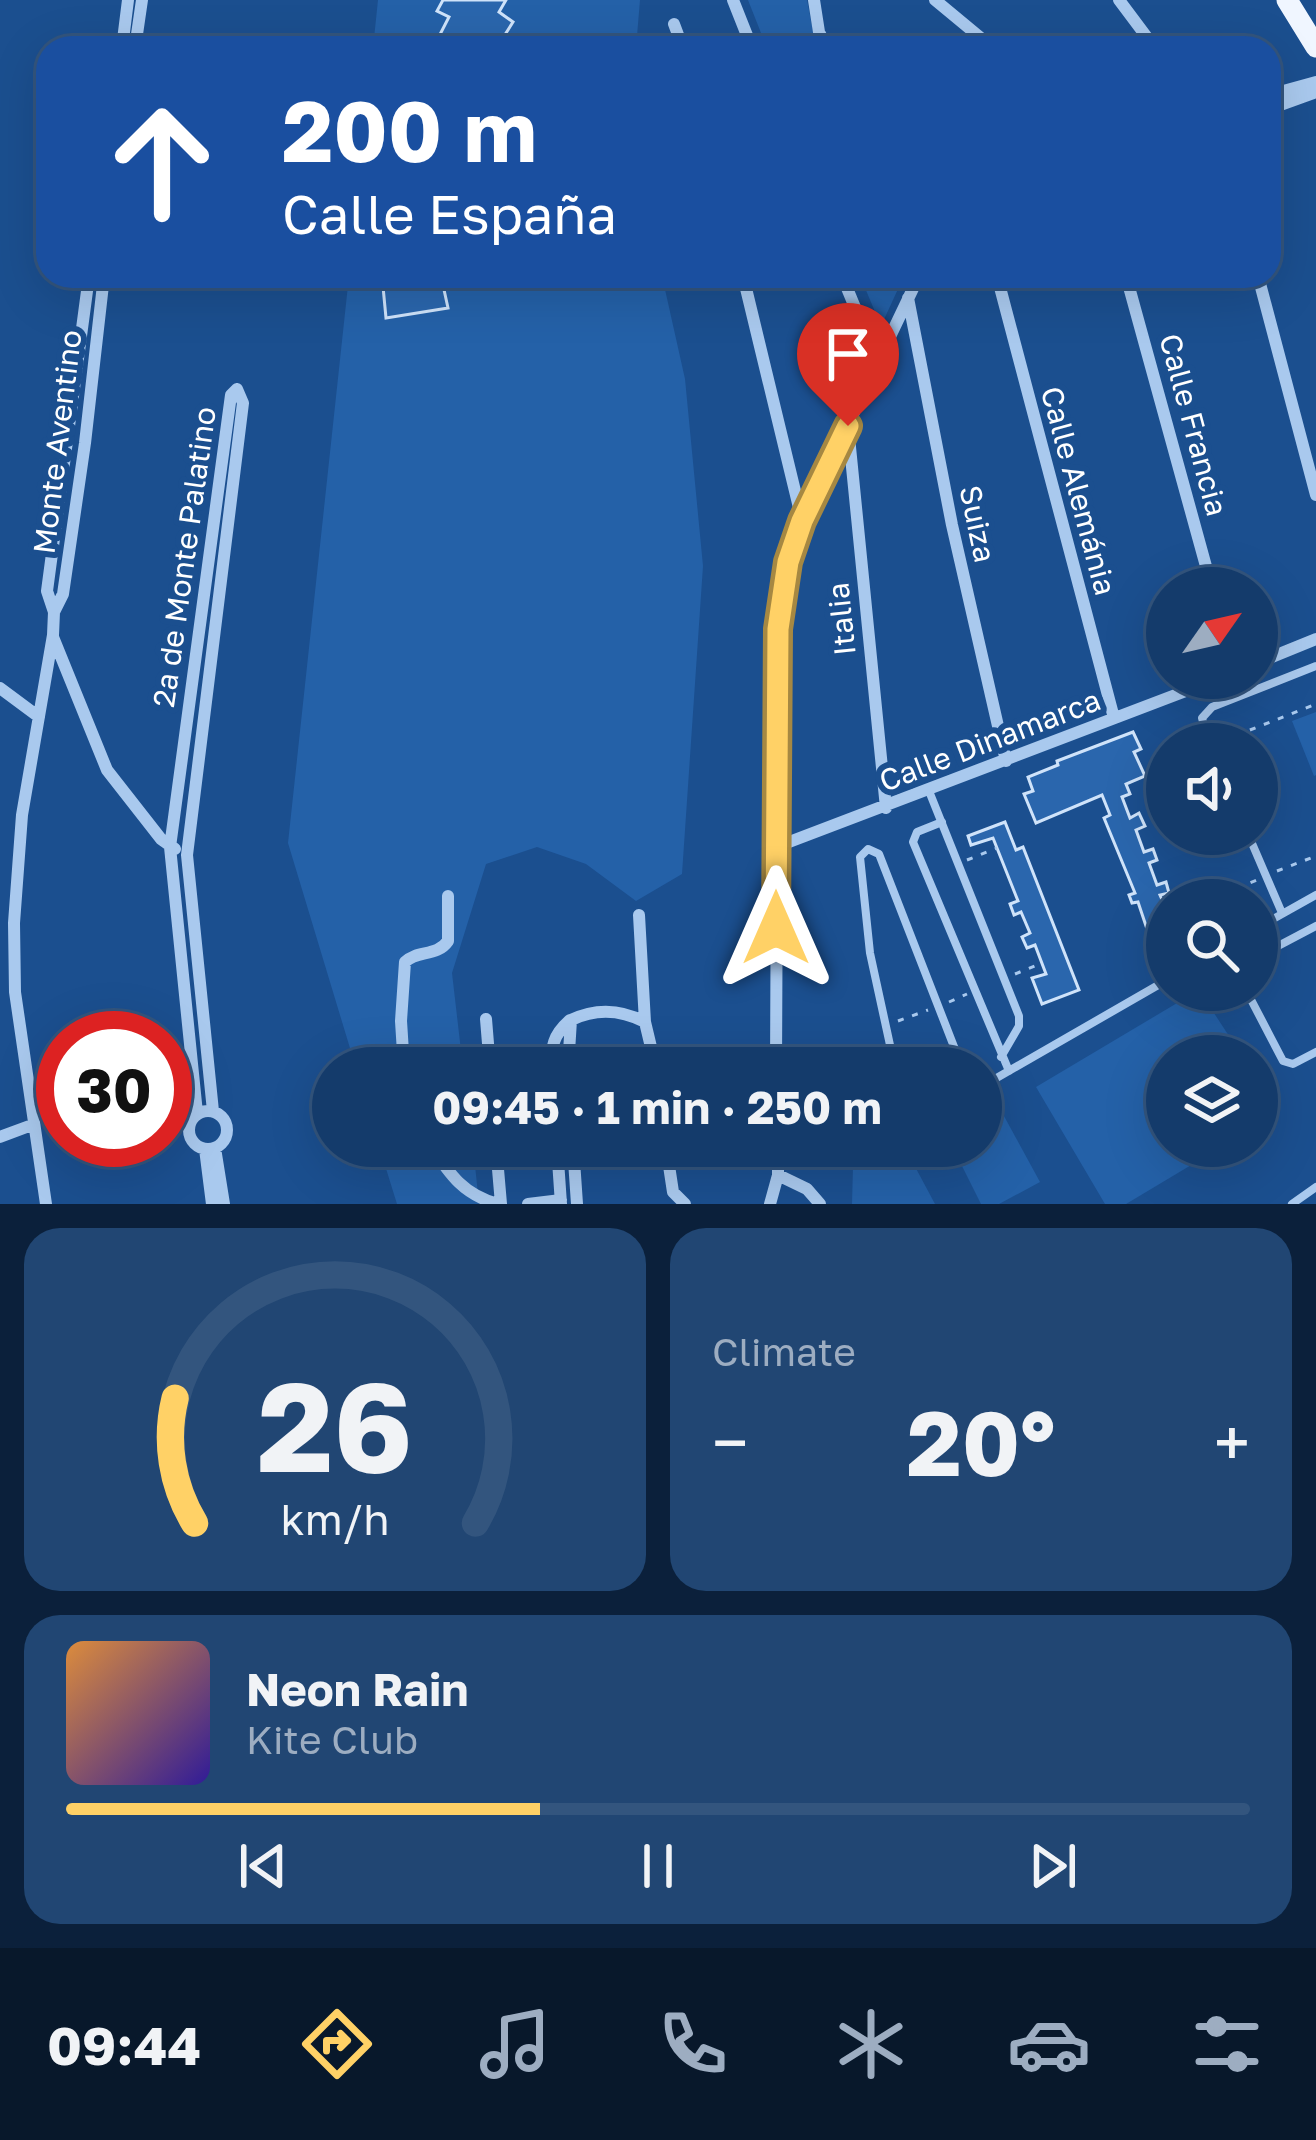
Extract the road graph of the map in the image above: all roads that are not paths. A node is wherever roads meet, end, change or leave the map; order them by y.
1 (128, 0) edge
2 (142, 0) edge
3 (734, 0) edge
4 (814, 0) edge
5 (934, 0) edge
6 (1119, 0) edge
7 (1287, 0) edge
8 (674, 24) dead end
9 (124, 36) edge
10 (137, 36) edge
11 (678, 36) edge
12 (748, 36) edge
13 (821, 36) edge
14 (978, 36) edge
15 (1146, 36) edge
16 (1316, 47) edge
17 (1316, 82) edge
18 (1281, 92) edge
19 (1316, 92) edge
20 (1281, 105) edge
21 (87, 288) edge
22 (103, 288) edge
23 (746, 288) edge
24 (847, 288) edge
25 (913, 288) edge
26 (1000, 288) edge
27 (1129, 288) edge
28 (1261, 288) edge
29 (908, 296) junction
30 (878, 363) junction
31 (848, 426) junction
32 (1316, 495) edge
33 (802, 521) junction
34 (1206, 567) edge
35 (54, 612) junction
36 (52, 635) junction
37 (1316, 639) edge
38 (1278, 654) edge
39 (1316, 666) edge
40 (43, 676) junction
41 (0, 688) edge
42 (72, 688) junction
43 (1164, 699) edge
44 (39, 717) junction
45 (1114, 718) junction
46 (1204, 723) edge
47 (1006, 761) junction
48 (929, 791) junction
49 (886, 808) junction
50 (942, 822) junction
51 (170, 847) junction
52 (776, 848) junction
53 (187, 855) junction
54 (1257, 855) edge
55 (1316, 895) edge
56 (448, 896) dead end
57 (1282, 914) junction
58 (639, 915) dead end
59 (1278, 916) edge
60 (1316, 926) edge
61 (1278, 946) edge
62 (1146, 992) edge
63 (1257, 1011) edge
64 (486, 1019) dead end
65 (571, 1019) junction
66 (645, 1022) junction
67 (402, 1047) edge
68 (488, 1047) edge
69 (551, 1047) edge
70 (569, 1047) edge
71 (651, 1047) edge
72 (776, 1047) edge
73 (890, 1047) edge
74 (954, 1047) edge
75 (997, 1047) edge
76 (1316, 1052) edge
77 (1002, 1055) edge
78 (1002, 1059) edge
79 (1009, 1071) junction
80 (1002, 1075) edge
81 (213, 1111) junction
82 (197, 1113) junction
83 (32, 1125) junction
84 (0, 1137) edge
85 (210, 1149) junction
86 (446, 1167) edge
87 (497, 1167) edge
88 (558, 1167) edge
89 (574, 1167) edge
90 (669, 1167) edge
91 (778, 1167) edge
92 (778, 1175) junction
93 (1316, 1187) edge
94 (673, 1198) edge
95 (561, 1202) edge
96 (46, 1204) edge
97 (212, 1204) edge
98 (224, 1204) edge
99 (500, 1204) edge
100 (528, 1204) edge
101 (577, 1204) edge
102 (685, 1204) edge
103 (770, 1204) edge
104 (820, 1204) edge
105 (1292, 1204) edge

1 - 9 street
2 - 10 street
3 - 12 street
4 - 13 street
5 - 14 street
6 - 15 street
7 - 16 main road
8 - 11 street
17 - 18 street
19 - 20 street
21 - 35 street, Monte Aventino
22 - 35 street, Monte Aventino
23 - 33 street
24 - 30 street
25 - 29 street
26 - 45 street, Calle Alemánia
27 - 34 street, Calle Francia
28 - 32 street
29 - 30 street
29 - 47 street, Suiza
30 - 31 street
31 - 33 street
31 - 49 street, Italia
33 - 52 street
35 - 36 street, Monte Aventino
36 - 40 street, Monte Aventino
36 - 42 street
37 - 38 street
39 - 46 lane
40 - 42 street
40 - 44 street, Monte Aventino
41 - 44 street
42 - 51 street
43 - 45 street, Calle Dinamarca
44 - 83 street, Monte Aventino
45 - 47 street, Calle Dinamarca
47 - 48 street, Calle Dinamarca
48 - 49 street, Calle Dinamarca
48 - 50 lane
49 - 52 street, Calle Dinamarca
50 - 75 lane
50 - 77 lane
51 - 53 street
51 - 53 street, 2a de Monte Palatino
51 - 82 street
52 - 72 street
53 - 81 street
54 - 57 lane
55 - 57 lane
56 - 67 street
57 - 59 lane
58 - 66 street
60 - 61 lane
62 - 79 lane
63 - 76 lane
64 - 68 street
65 - 66 street
65 - 69 street
65 - 70 street
66 - 71 street
73 - 74 lane
78 - 79 lane
79 - 80 lane
81 - 82 street
81 - 85 street
82 - 85 street
83 - 84 street
83 - 96 street, Monte Aventino
85 - 97 street
85 - 98 street
86 - 99 street
87 - 99 street
88 - 95 street
89 - 101 street
90 - 94 street
91 - 92 street
92 - 103 street
92 - 104 street
93 - 105 lane
94 - 102 street
95 - 100 street

